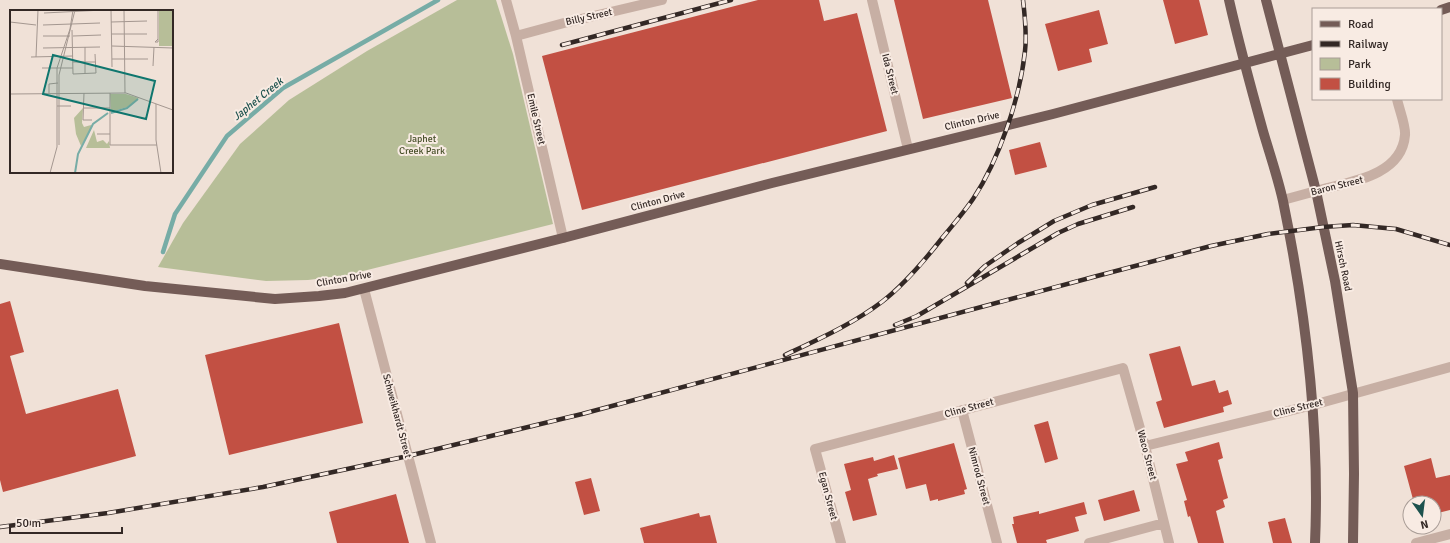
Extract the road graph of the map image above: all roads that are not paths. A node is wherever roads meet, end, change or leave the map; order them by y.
1 (506, 0) edge
2 (662, 0) edge
3 (872, 0) edge
4 (1229, 0) edge
5 (1266, 0) edge
6 (516, 36) junction
7 (1312, 45) edge
8 (1280, 54) junction
9 (1244, 64) junction
10 (1397, 100) edge
11 (908, 149) junction
12 (1316, 191) junction
13 (1283, 200) junction
14 (563, 238) junction
15 (0, 264) edge
16 (364, 289) junction
17 (1450, 367) edge
18 (1123, 368) joint
19 (1353, 393) junction
20 (1313, 405) junction
21 (962, 410) junction
22 (1145, 446) junction
23 (815, 449) joint
24 (1164, 523) junction
25 (1450, 534) edge
26 (431, 543) edge
27 (840, 543) edge
28 (997, 543) edge
29 (1089, 543) edge
30 (1169, 543) edge
31 (1315, 543) edge
32 (1354, 543) edge
33 (1416, 543) edge

1 - 6 street, Emile Street
2 - 6 street, Billy Street
3 - 11 street, Ida Street
4 - 9 main road
5 - 8 main road, Hirsch Road
6 - 14 street, Emile Street
7 - 8 main road, Clinton Drive
8 - 9 main road, Clinton Drive
8 - 12 main road, Hirsch Road
9 - 11 main road, Clinton Drive
9 - 13 main road
10 - 12 street, Baron Street
11 - 14 main road, Clinton Drive
12 - 13 street, Baron Street
12 - 19 main road, Hirsch Road
13 - 20 main road
14 - 16 main road, Clinton Drive
15 - 16 main road, Clinton Drive
16 - 26 street, Schweikhardt Street
17 - 19 street, Cline Street
18 - 21 street, Cline Street
18 - 22 street, Waco Street
19 - 20 street, Cline Street
19 - 32 main road, Hirsch Road
20 - 22 street, Cline Street
20 - 31 main road
21 - 23 street, Cline Street
21 - 28 street, Nimrod Street
22 - 24 street, Waco Street
23 - 27 street, Egan Street
24 - 29 street
24 - 30 street, Waco Street
25 - 33 street

